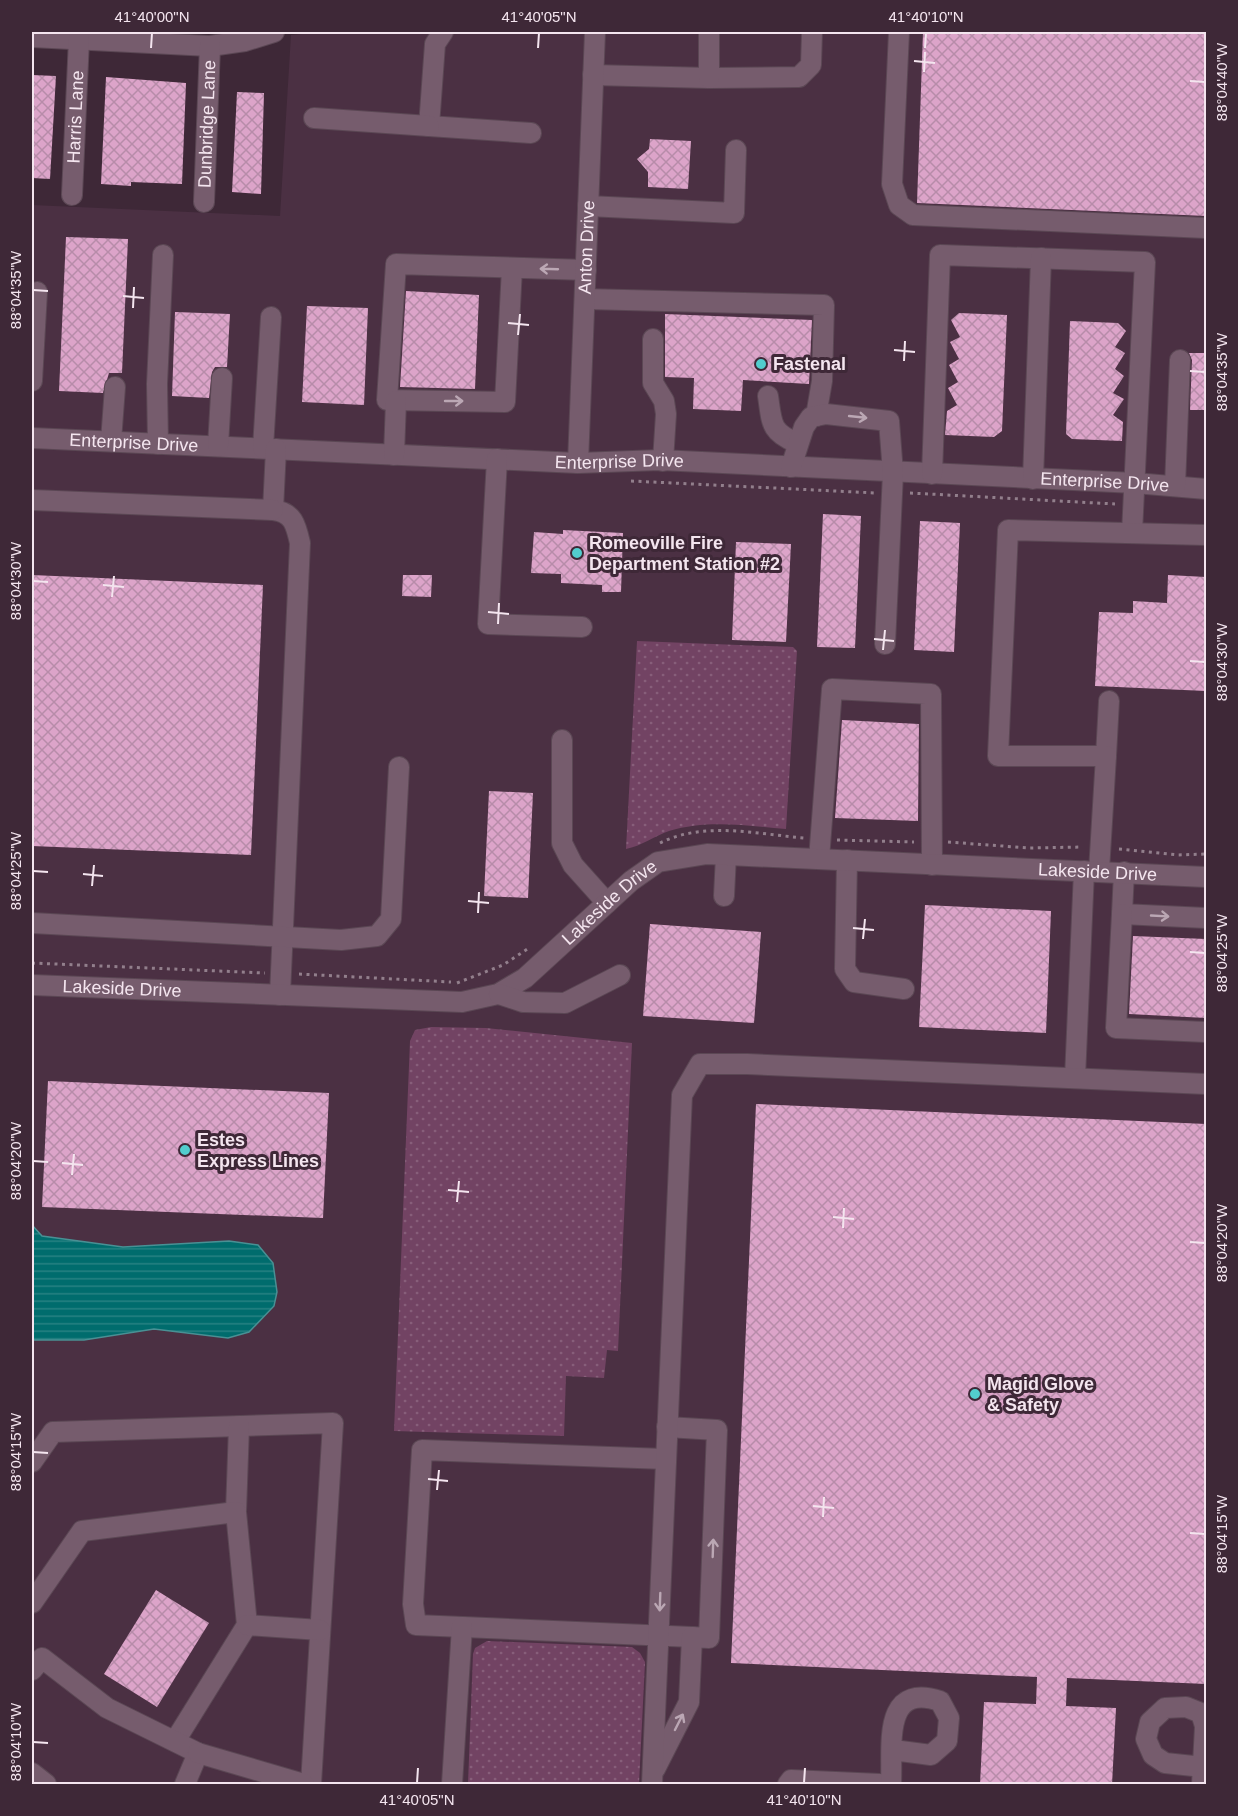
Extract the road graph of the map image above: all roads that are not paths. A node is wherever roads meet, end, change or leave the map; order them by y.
1 (274, 32) edge
2 (443, 32) edge
3 (595, 32) edge
4 (710, 32) edge
5 (812, 32) edge
6 (899, 32) edge
7 (161, 36) edge
8 (32, 37) edge
9 (79, 39) junction
10 (210, 46) junction
11 (593, 75) junction
12 (709, 78) junction
13 (314, 118) dead end
14 (429, 126) junction
15 (531, 133) dead end
16 (736, 150) dead end
17 (72, 195) dead end
18 (204, 202) dead end
19 (588, 206) junction
20 (1206, 228) edge
21 (163, 255) dead end
22 (1041, 258) junction
23 (512, 268) junction
24 (586, 270) junction
25 (37, 292) dead end
26 (585, 299) junction
27 (271, 317) dead end
28 (653, 339) dead end
29 (1180, 360) dead end
30 (222, 378) dead end
31 (32, 381) edge
32 (115, 387) dead end
33 (768, 396) dead end
34 (396, 401) junction
35 (821, 415) junction
36 (32, 438) edge
37 (111, 441) junction
38 (797, 443) junction
39 (158, 444) junction
40 (218, 446) junction
41 (270, 449) junction
42 (394, 454) junction
43 (497, 459) junction
44 (663, 461) junction
45 (578, 463) junction
46 (791, 467) junction
47 (893, 472) junction
48 (932, 474) junction
49 (1033, 479) junction
50 (1135, 483) junction
51 (1175, 486) junction
52 (1206, 489) edge
53 (32, 500) edge
54 (273, 510) junction
55 (1132, 533) junction
56 (1206, 535) edge
57 (582, 627) dead end
58 (885, 644) dead end
59 (1109, 701) dead end
60 (562, 740) dead end
61 (1106, 756) junction
62 (399, 767) dead end
63 (726, 855) junction
64 (819, 859) junction
65 (847, 860) junction
66 (932, 865) junction
67 (1091, 871) junction
68 (1125, 872) junction
69 (1206, 877) edge
70 (724, 896) dead end
71 (607, 903) junction
72 (1122, 914) junction
73 (1206, 918) edge
74 (32, 922) edge
75 (281, 937) junction
76 (620, 975) dead end
77 (32, 985) edge
78 (904, 989) dead end
79 (499, 994) junction
80 (280, 995) junction
81 (1206, 1032) edge
82 (1075, 1078) junction
83 (1206, 1084) edge
84 (239, 1426) junction
85 (667, 1427) junction
86 (665, 1459) junction
87 (32, 1462) edge
88 (236, 1512) junction
89 (32, 1604) edge
90 (247, 1625) junction
91 (462, 1627) junction
92 (320, 1629) junction
93 (659, 1636) junction
94 (692, 1637) junction
95 (35, 1658) edge
96 (175, 1742) junction
97 (893, 1750) dead end
98 (198, 1753) junction
99 (32, 1773) edge
100 (652, 1779) edge
101 (46, 1785) edge
102 (185, 1785) edge
103 (304, 1785) edge
104 (311, 1785) edge
105 (452, 1785) edge
106 (788, 1785) edge
107 (880, 1785) edge
108 (891, 1785) edge

1 - 10 street
2 - 14 street
3 - 11 street, Anton Drive
4 - 12 street
5 - 12 street
6 - 20 street
7 - 9 street
7 - 10 street
8 - 9 street
9 - 17 street, Harris Lane
10 - 18 street, Dunbridge Lane
11 - 12 street
11 - 19 street, Anton Drive
13 - 14 street
14 - 15 street
16 - 19 street
19 - 24 street, Anton Drive
21 - 39 street
22 - 48 street
22 - 49 street
22 - 50 street
24 -> 23 street
34 -> 23 street
23 - 34 street
24 - 26 street, Anton Drive
25 - 31 street
26 - 35 street
26 - 45 street, Anton Drive
27 - 41 street
28 - 44 street
29 - 51 street
30 - 40 street
32 - 37 street
33 - 38 street
34 - 42 street
35 - 38 street
35 -> 47 street
36 - 37 street, Enterprise Drive
37 - 39 street, Enterprise Drive
38 - 46 street
39 - 40 street, Enterprise Drive
40 - 41 street, Enterprise Drive
41 - 42 street, Enterprise Drive
41 - 54 street
42 - 43 street, Enterprise Drive
43 - 45 street, Enterprise Drive
43 - 57 street
44 - 45 street, Enterprise Drive
44 - 46 street, Enterprise Drive
46 - 47 street, Enterprise Drive
47 - 48 street, Enterprise Drive
47 - 58 street
48 - 49 street, Enterprise Drive
49 - 50 street, Enterprise Drive
50 - 51 street, Enterprise Drive
50 - 55 street
51 - 52 street, Enterprise Drive
53 - 54 street
54 - 75 street
55 - 56 street
55 - 61 street
59 - 61 street
60 - 71 street
61 - 67 street
62 - 75 street
63 - 64 street, Lakeside Drive
63 - 70 street
63 - 71 street, Lakeside Drive
64 - 65 street, Lakeside Drive
64 - 66 street
65 - 66 street, Lakeside Drive
65 - 78 street
66 - 67 street, Lakeside Drive
67 - 68 street, Lakeside Drive
67 - 82 street
68 - 69 street, Lakeside Drive
68 - 72 street
71 - 79 street, Lakeside Drive
72 -> 73 street
72 - 81 street
74 - 75 street
75 - 80 street
76 - 79 street
77 - 80 street, Lakeside Drive
79 - 80 street, Lakeside Drive
82 - 83 street
82 - 85 street
84 - 87 street
84 - 88 street
84 - 92 street
85 - 86 street
94 -> 85 street
86 - 91 street
86 -> 93 street
88 - 89 street
88 - 90 street
90 - 92 street
90 - 96 street
91 - 93 street
91 - 105 street
92 - 104 street
93 - 94 street
93 - 100 street
100 -> 94 street
95 - 96 street
96 - 98 street
97 - 108 street
98 - 102 street
98 - 103 street
99 - 101 street
106 - 107 street

